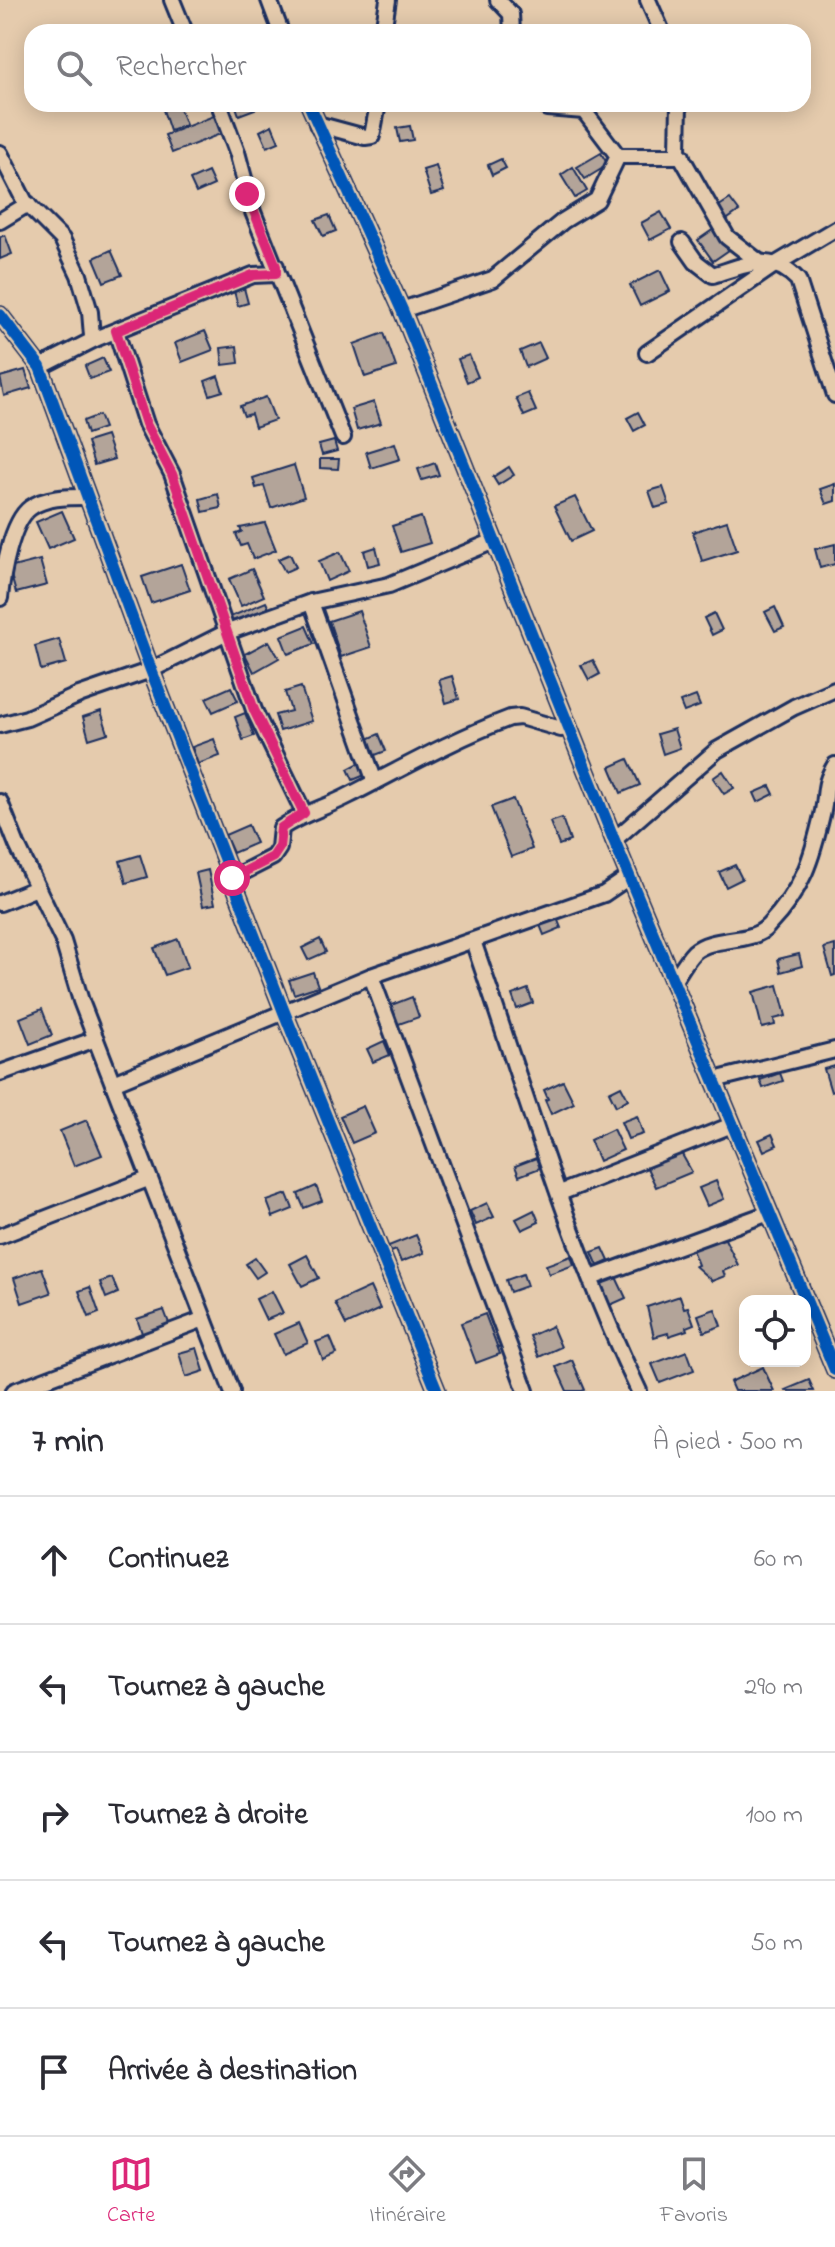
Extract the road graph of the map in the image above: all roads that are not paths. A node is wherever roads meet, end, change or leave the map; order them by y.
1 (172, 0) edge
2 (269, 0) edge
3 (388, 0) edge
4 (498, 0) edge
5 (648, 2) edge
6 (511, 7) edge
7 (182, 24) edge
8 (278, 24) edge
9 (384, 24) edge
10 (658, 24) edge
11 (222, 112) edge
12 (312, 112) edge
13 (376, 112) edge
14 (585, 112) edge
15 (679, 112) edge
16 (317, 124) junction
17 (0, 153) edge
18 (618, 156) junction
19 (682, 156) junction
20 (28, 204) junction
21 (0, 221) edge
22 (835, 229) edge
23 (682, 242) dead end
24 (758, 261) junction
25 (776, 264) junction
26 (276, 266) junction
27 (402, 310) junction
28 (0, 315) edge
29 (116, 331) junction
30 (95, 339) junction
31 (647, 353) dead end
32 (40, 367) junction
33 (835, 395) edge
34 (343, 437) dead end
35 (85, 497) junction
36 (494, 541) junction
37 (0, 598) edge
38 (311, 602) junction
39 (225, 633) junction
40 (151, 670) junction
41 (835, 689) edge
42 (567, 724) junction
43 (0, 725) edge
44 (835, 765) edge
45 (375, 782) junction
46 (0, 802) edge
47 (304, 813) junction
48 (614, 840) junction
49 (629, 877) junction
50 (232, 878) junction
51 (37, 888) junction
52 (0, 903) edge
53 (473, 941) junction
54 (371, 976) junction
55 (673, 982) junction
56 (284, 1012) junction
57 (96, 1039) junction
58 (835, 1050) edge
59 (0, 1073) edge
60 (714, 1080) junction
61 (113, 1083) junction
62 (732, 1125) junction
63 (148, 1179) junction
64 (560, 1193) junction
65 (769, 1213) junction
66 (0, 1236) edge
67 (591, 1278) junction
68 (204, 1319) junction
69 (835, 1370) edge
70 (14, 1391) edge
71 (232, 1391) edge
72 (437, 1391) edge
73 (526, 1391) edge
74 (639, 1391) edge

1 - 7 street
2 - 8 street
3 - 9 street
4 - 6 street
5 - 10 street
11 - 26 street
12 - 16 street
13 - 16 street
14 - 18 street
15 - 19 street
16 - 27 street
17 - 20 street
18 - 19 street
18 - 27 street
19 - 24 street
20 - 21 street
20 - 30 street
22 - 25 street
23 - 24 street
24 - 25 street
25 - 31 street
25 - 33 street
26 - 29 street
26 - 34 street
27 - 36 street
28 - 32 street
29 - 30 street
29 - 39 street
30 - 32 street
32 - 35 street
35 - 37 street
35 - 40 street
36 - 38 street
36 - 42 street
38 - 39 street
38 - 45 street
39 - 40 street
39 - 47 street
40 - 43 street
40 - 50 street
41 - 48 street
42 - 45 street
42 - 48 street
44 - 55 street
45 - 47 street
46 - 51 street
47 - 50 street
48 - 49 street
49 - 53 street
49 - 55 street
50 - 56 street
51 - 52 street
51 - 57 street
53 - 54 street
53 - 64 street
54 - 56 street
54 - 73 street
55 - 60 street
56 - 61 street
56 - 72 street
57 - 59 street
57 - 61 street
58 - 60 street
60 - 62 street
61 - 63 street
62 - 64 street
62 - 65 street
63 - 66 street
63 - 68 street
64 - 67 street
65 - 67 street
65 - 69 street
67 - 74 street
68 - 70 street
68 - 71 street

